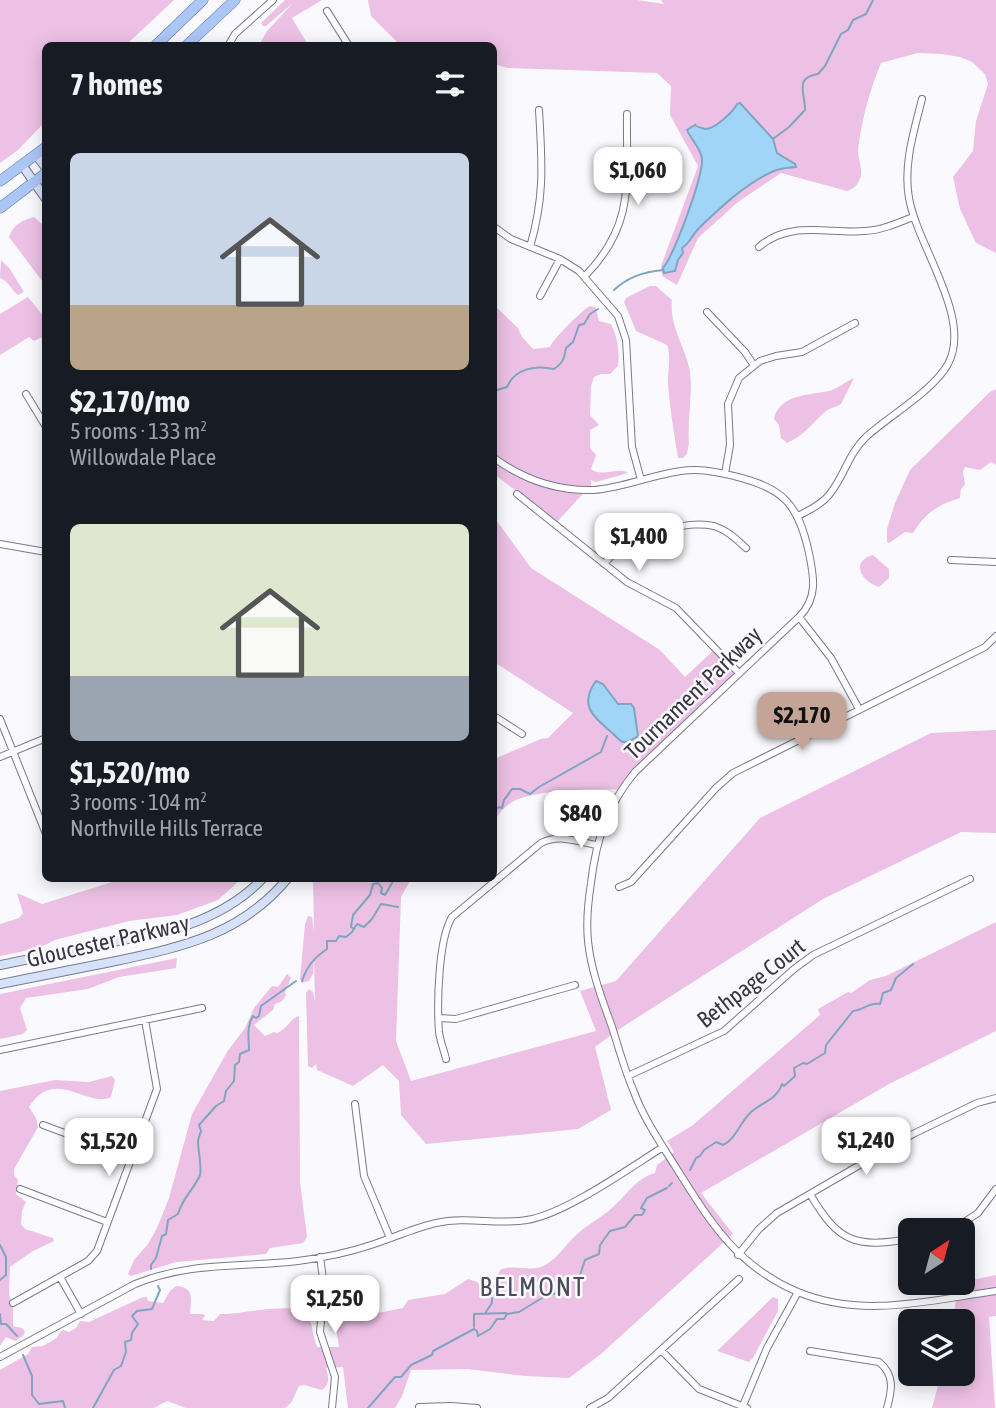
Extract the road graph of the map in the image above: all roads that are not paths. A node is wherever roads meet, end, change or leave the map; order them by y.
1 (203, 0) edge
2 (235, 0) edge
3 (273, 0) edge
4 (327, 11) dead end
5 (159, 42) edge
6 (190, 42) edge
7 (230, 42) edge
8 (346, 42) edge
9 (922, 99) dead end
10 (539, 110) dead end
11 (627, 114) dead end
12 (42, 150) edge
13 (36, 155) junction
14 (22, 165) junction
15 (42, 165) edge
16 (42, 175) edge
17 (0, 181) edge
18 (33, 183) junction
19 (42, 194) edge
20 (0, 208) edge
21 (913, 217) junction
22 (497, 229) edge
23 (530, 247) junction
24 (759, 247) dead end
25 (560, 259) junction
26 (585, 276) junction
27 (540, 296) dead end
28 (707, 312) dead end
29 (855, 323) dead end
30 (753, 364) junction
31 (26, 394) dead end
32 (42, 420) edge
33 (497, 460) edge
34 (725, 474) junction
35 (641, 481) junction
36 (517, 494) dead end
37 (798, 516) junction
38 (0, 544) edge
39 (746, 548) dead end
40 (42, 551) edge
41 (951, 560) dead end
42 (996, 562) edge
43 (604, 564) junction
44 (799, 617) junction
45 (996, 636) edge
46 (740, 673) junction
47 (859, 709) junction
48 (497, 718) edge
49 (0, 719) edge
50 (522, 734) dead end
51 (42, 740) edge
52 (13, 752) junction
53 (0, 757) edge
54 (42, 824) edge
55 (596, 845) junction
56 (970, 879) dead end
57 (497, 880) edge
58 (258, 882) edge
59 (284, 882) edge
60 (494, 882) edge
61 (619, 887) dead end
62 (0, 965) edge
63 (0, 984) edge
64 (575, 985) dead end
65 (202, 1007) dead end
66 (439, 1018) junction
67 (145, 1020) junction
68 (0, 1050) edge
69 (446, 1059) dead end
70 (628, 1076) junction
71 (996, 1097) edge
72 (355, 1104) dead end
73 (43, 1125) dead end
74 (663, 1147) junction
75 (132, 1158) junction
76 (20, 1189) dead end
77 (996, 1189) edge
78 (810, 1194) junction
79 (970, 1218) edge
80 (107, 1222) junction
81 (390, 1238) junction
82 (898, 1241) edge
83 (738, 1255) junction
84 (320, 1257) junction
85 (60, 1277) junction
86 (739, 1279) dead end
87 (996, 1291) edge
88 (798, 1292) junction
89 (13, 1303) dead end
90 (81, 1314) junction
91 (661, 1350) junction
92 (810, 1351) dead end
93 (0, 1357) edge
94 (419, 1407) edge
95 (593, 1407) edge
96 (332, 1408) edge
97 (477, 1408) edge
98 (744, 1408) edge
99 (887, 1408) edge

1 - 5 main road
2 - 6 main road
3 - 7 street
4 - 8 street
9 - 21 street
10 - 23 street
11 - 26 street
12 - 13 main road
13 - 14 main road
13 - 15 main road
14 - 17 main road
14 - 18 main road
16 - 18 main road
18 - 19 main road
18 - 20 main road
21 - 24 street
21 - 37 street
22 - 23 street
23 - 25 street
25 - 26 street
25 - 27 street
26 - 35 street
28 - 30 street
29 - 30 street
30 - 34 street
31 - 32 street
33 - 35 street, Tournament Parkway
34 - 35 street, Tournament Parkway
34 - 37 street, Tournament Parkway
36 - 43 street
37 - 44 street, Tournament Parkway
38 - 40 street
39 - 43 street
41 - 42 street
43 - 46 street
44 - 46 street, Tournament Parkway
44 - 47 street
45 - 47 street
46 - 55 street, Tournament Parkway
47 - 61 street
48 - 50 street
49 - 52 street
51 - 52 street
52 - 53 street
52 - 54 street
55 - 57 street
55 - 70 street, Tournament Parkway
56 - 70 street, Bethpage Court
58 - 62 main road, Gloucester Parkway
59 - 63 main road, Gloucester Parkway
60 - 66 street
64 - 66 street
65 - 67 street
66 - 69 street
67 - 68 street
67 - 75 street
70 - 74 street, Tournament Parkway
71 - 78 street
72 - 81 street
73 - 75 street
74 - 81 street
74 - 83 street, Tournament Parkway
75 - 80 street
76 - 80 street
77 - 79 street
78 - 82 street
78 - 83 street
80 - 85 street
81 - 84 street
83 - 88 street, Tournament Parkway
84 - 90 street
84 - 96 street
85 - 89 street
85 - 90 street
86 - 91 street
87 - 88 street, Tournament Parkway
88 - 98 street
90 - 93 street
91 - 95 street
91 - 98 street
92 - 99 street
94 - 97 street

